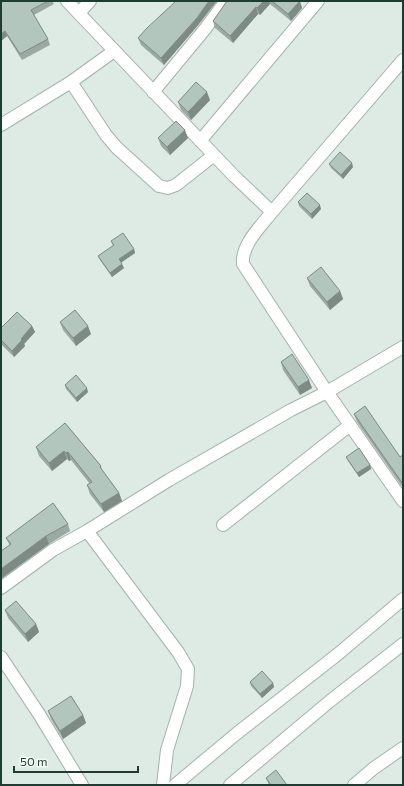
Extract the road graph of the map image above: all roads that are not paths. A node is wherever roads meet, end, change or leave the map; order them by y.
1 (67, 1) edge
2 (90, 1) edge
3 (226, 1) edge
4 (318, 1) edge
5 (79, 13) junction
6 (114, 51) junction
7 (403, 60) edge
8 (70, 82) junction
9 (154, 92) junction
10 (1, 125) edge
11 (200, 141) junction
12 (214, 155) junction
13 (272, 212) junction
14 (403, 347) edge
15 (327, 392) junction
16 (350, 425) junction
17 (403, 501) edge
18 (223, 525) dead end
19 (87, 531) junction
20 (1, 588) edge
21 (403, 599) edge
22 (403, 644) edge
23 (1, 657) edge
24 (403, 748) edge
25 (82, 785) edge
26 (163, 785) edge
27 (175, 785) edge
28 (230, 785) edge
29 (354, 785) edge

1 - 5 street
2 - 5 street
3 - 9 street
4 - 11 street
5 - 6 street
6 - 8 street
6 - 9 street
7 - 13 street
8 - 10 street
8 - 12 street
9 - 11 street
11 - 12 street
12 - 13 street
13 - 15 street
14 - 15 street
15 - 16 street
15 - 19 street
16 - 17 street
16 - 18 street
19 - 20 street
19 - 26 street
21 - 27 street
22 - 28 street
23 - 25 street
24 - 29 street

